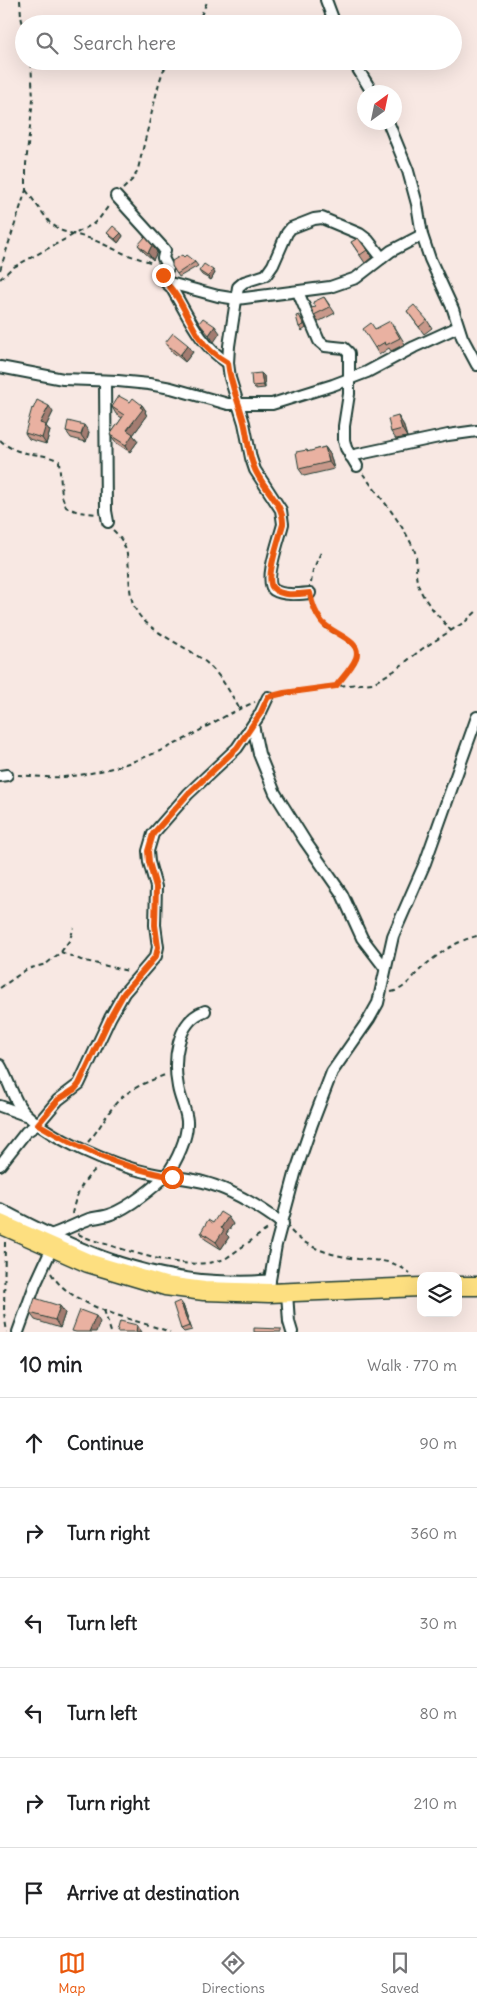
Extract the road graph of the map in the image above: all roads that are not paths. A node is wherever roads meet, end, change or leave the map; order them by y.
1 (326, 0) edge
2 (332, 15) edge
3 (359, 70) edge
4 (368, 85) edge
5 (391, 130) edge
6 (116, 196) road end
7 (422, 235) junction
8 (382, 258) junction
9 (166, 282) junction
10 (298, 292) junction
11 (237, 299) junction
12 (458, 327) junction
13 (228, 363) junction
14 (477, 366) edge
15 (0, 367) edge
16 (349, 379) junction
17 (104, 381) junction
18 (239, 405) junction
19 (477, 431) edge
20 (350, 456) junction
21 (357, 466) road end
22 (107, 519) road end
23 (310, 593) road end
24 (268, 697) road end
25 (477, 717) edge
26 (253, 725) junction
27 (385, 968) junction
28 (205, 1011) dead end
29 (0, 1065) edge
30 (0, 1106) edge
31 (26, 1115) junction
32 (38, 1124) junction
33 (0, 1164) edge
34 (165, 1176) junction
35 (0, 1209) edge
36 (281, 1222) junction
37 (3, 1225) edge
38 (49, 1248) junction
39 (417, 1282) edge
40 (462, 1286) edge
41 (477, 1286) edge
42 (275, 1289) junction
43 (18, 1332) edge
44 (292, 1332) edge

1 - 2 street
3 - 4 street
5 - 7 street
6 - 9 street
7 - 8 street
7 - 12 street
8 - 10 street
8 - 11 street
9 - 11 street
9 - 13 street
10 - 11 street
10 - 16 street
11 - 13 street
12 - 14 street
12 - 16 street
13 - 18 street
15 - 17 street
16 - 18 street
16 - 20 street
17 - 18 street
17 - 22 street
18 - 23 street
19 - 20 street
20 - 21 street
24 - 26 street
25 - 27 street
26 - 27 street
26 - 32 street
27 - 36 street
28 - 34 street
29 - 31 street
30 - 31 street
31 - 32 street
32 - 33 street
32 - 34 street
34 - 36 street
34 - 38 street
35 - 38 street
36 - 42 street
37 - 38 highway
38 - 42 highway
38 - 43 street
39 - 42 highway
40 - 41 highway
42 - 44 street

